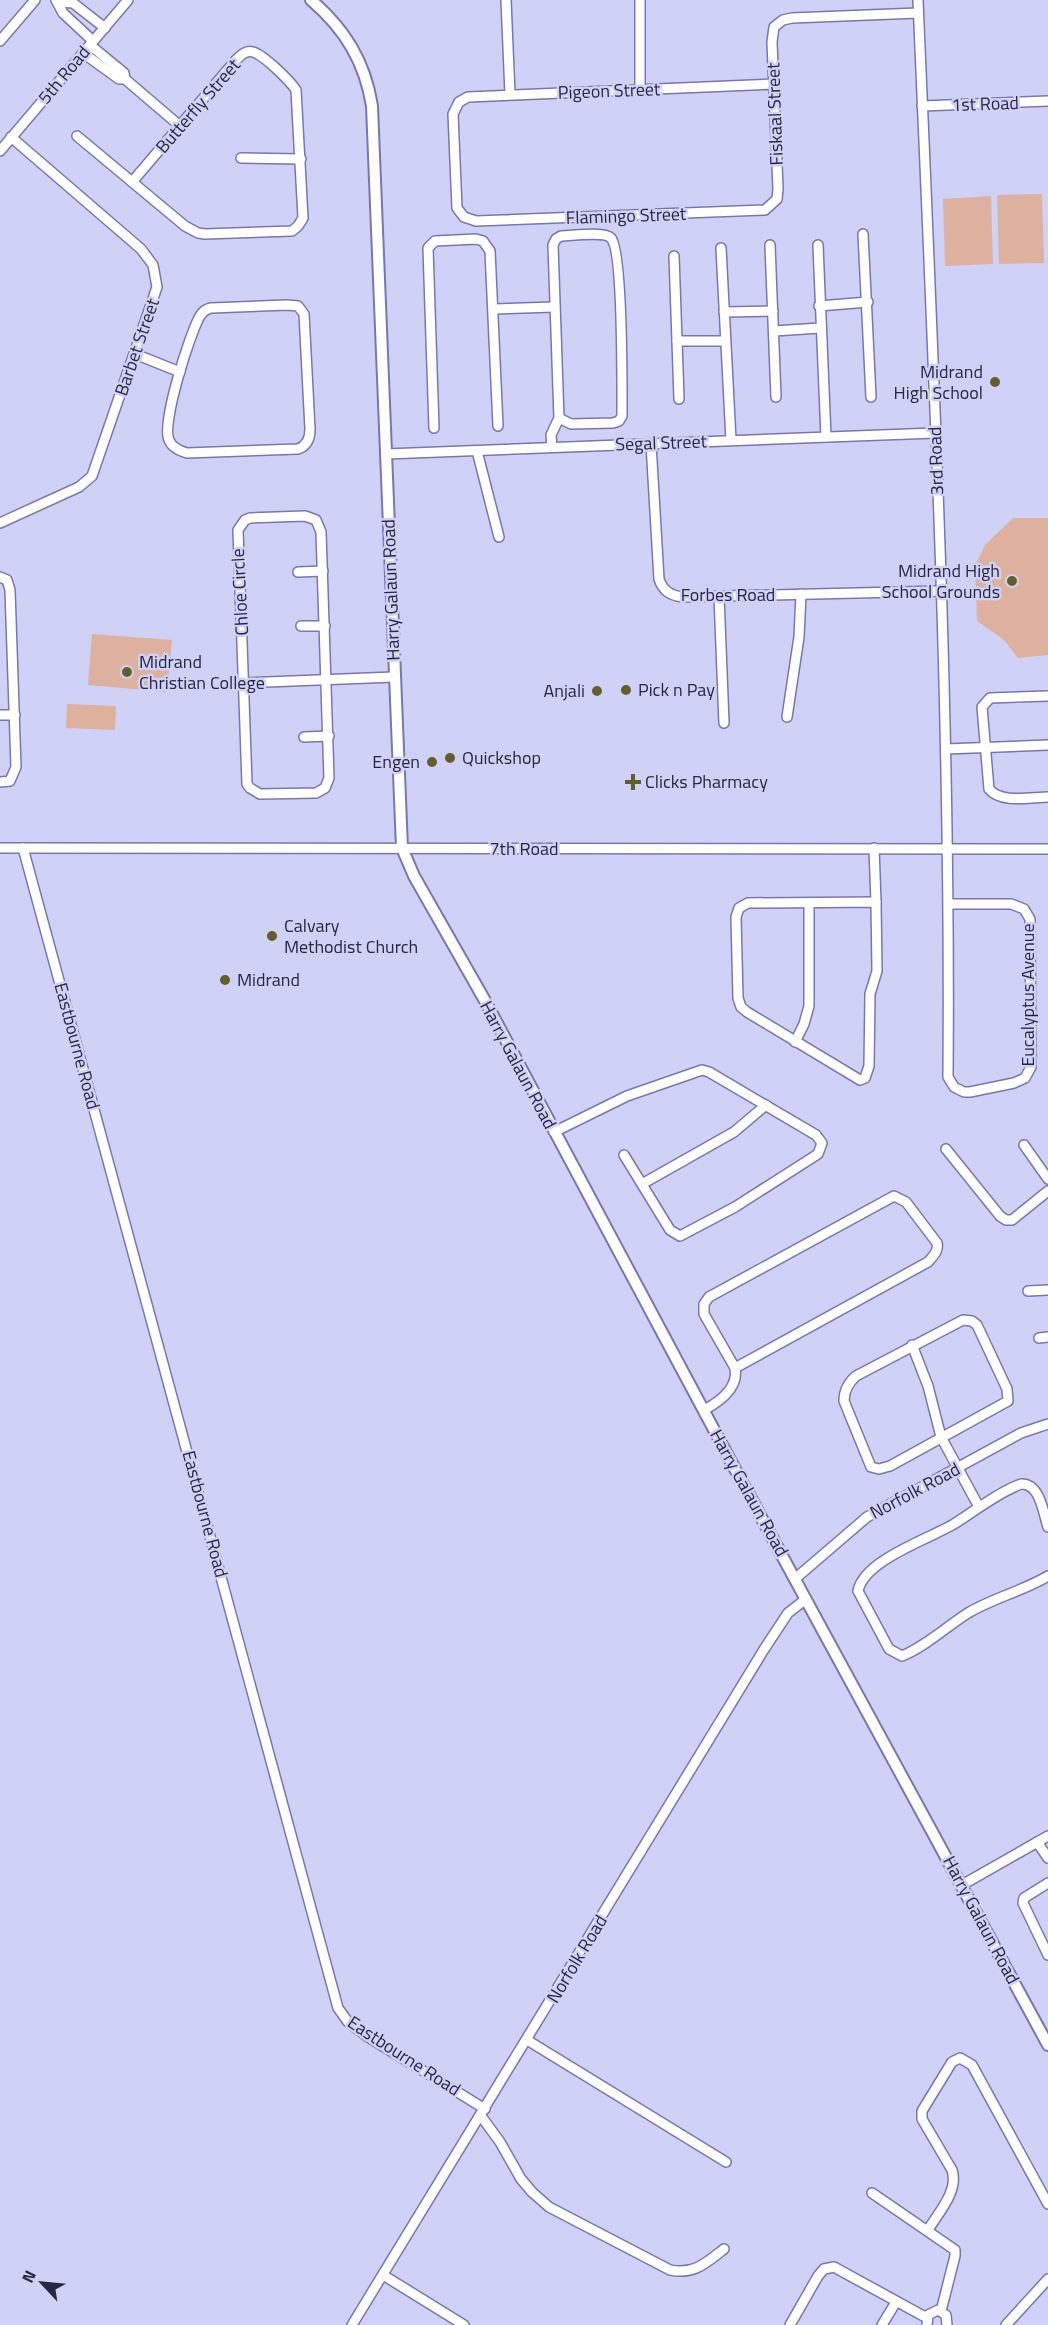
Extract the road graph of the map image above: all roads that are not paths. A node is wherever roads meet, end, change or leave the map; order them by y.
1 (35, 0) edge
2 (128, 0) edge
3 (311, 0) edge
4 (506, 0) edge
5 (640, 0) edge
6 (918, 0) edge
7 (57, 1) edge
8 (918, 13) junction
9 (105, 28) junction
10 (0, 41) edge
11 (89, 46) junction
12 (774, 84) junction
13 (640, 89) junction
14 (510, 94) junction
15 (1048, 101) edge
16 (922, 106) junction
17 (180, 126) junction
18 (77, 136) dead end
19 (11, 138) junction
20 (0, 151) edge
21 (241, 159) dead end
22 (301, 159) junction
23 (132, 182) junction
24 (774, 203) joint
25 (476, 221) joint
26 (863, 234) dead end
27 (770, 245) dead end
28 (818, 245) dead end
29 (721, 248) dead end
30 (674, 256) dead end
31 (868, 302) junction
32 (819, 306) junction
33 (554, 307) junction
34 (494, 309) junction
35 (773, 311) junction
36 (724, 312) junction
37 (820, 328) junction
38 (774, 331) junction
39 (677, 341) junction
40 (725, 341) junction
41 (135, 354) junction
42 (180, 372) junction
43 (776, 397) dead end
44 (871, 397) dead end
45 (679, 399) dead end
46 (559, 418) junction
47 (498, 426) dead end
48 (434, 428) dead end
49 (935, 433) junction
50 (826, 437) junction
51 (731, 440) junction
52 (651, 444) junction
53 (552, 447) junction
54 (477, 451) junction
55 (386, 454) junction
56 (0, 523) edge
57 (499, 537) dead end
58 (323, 571) junction
59 (298, 572) dead end
60 (0, 577) edge
61 (940, 591) junction
62 (801, 594) junction
63 (719, 596) junction
64 (301, 626) dead end
65 (325, 626) junction
66 (394, 677) junction
67 (326, 681) junction
68 (244, 683) junction
69 (1048, 696) edge
70 (0, 715) edge
71 (15, 715) junction
72 (787, 717) dead end
73 (724, 723) dead end
74 (329, 736) junction
75 (304, 737) dead end
76 (1048, 746) edge
77 (946, 749) junction
78 (986, 749) junction
79 (0, 782) edge
80 (1048, 798) edge
81 (0, 848) edge
82 (23, 848) junction
83 (402, 848) junction
84 (874, 848) junction
85 (948, 849) junction
86 (1048, 849) edge
87 (876, 902) junction
88 (809, 903) junction
89 (950, 904) junction
90 (795, 1042) junction
91 (766, 1105) junction
92 (554, 1132) junction
93 (1024, 1145) dead end
94 (946, 1149) dead end
95 (624, 1155) dead end
96 (1048, 1179) edge
97 (642, 1184) junction
98 (1048, 1191) edge
99 (1048, 1290) edge
100 (1028, 1291) dead end
101 (912, 1345) junction
102 (735, 1368) junction
103 (704, 1410) junction
104 (1048, 1424) edge
105 (941, 1437) junction
106 (957, 1468) junction
107 (979, 1508) junction
108 (1048, 1527) edge
109 (1048, 1576) edge
110 (796, 1578) junction
111 (806, 1599) junction
112 (1048, 1836) edge
113 (1037, 1842) junction
114 (1048, 1858) edge
115 (1048, 1883) edge
116 (963, 1885) junction
117 (1048, 1955) edge
118 (527, 2040) junction
119 (1048, 2045) edge
120 (483, 2112) junction
121 (726, 2163) dead end
122 (872, 2193) dead end
123 (1048, 2204) edge
124 (928, 2230) junction
125 (724, 2249) dead end
126 (383, 2275) junction
127 (1048, 2279) edge
128 (896, 2302) junction
129 (941, 2311) junction
130 (927, 2321) edge
131 (352, 2325) edge
132 (464, 2325) edge
133 (790, 2325) edge
134 (882, 2325) edge
135 (947, 2325) edge
136 (1006, 2325) edge

1 - 10 street
2 - 9 street, 5th Road
3 - 55 main road, Harry Galaun Road
4 - 14 street
5 - 13 street
6 - 8 street, 3rd Road
7 - 9 street
7 - 11 street
8 - 12 street, Fiskaal Street
8 - 16 street, 3rd Road
9 - 11 street, 5th Road
11 - 17 street
11 - 19 street, 5th Road
12 - 13 street, Pigeon Street
12 - 24 street, Fiskaal Street
13 - 14 street, Pigeon Street
14 - 25 street, Pigeon Street
15 - 16 street, 1st Road
16 - 49 street, 3rd Road
17 - 22 street, Butterfly Street
17 - 23 street, Butterfly Street
18 - 23 street, Butterfly Street
19 - 20 street, 5th Road
19 - 41 street, Barbet Street
21 - 22 street
22 - 23 street, Butterfly Street
24 - 25 street, Flamingo Street
26 - 31 street
27 - 35 street
28 - 32 street
29 - 36 street
30 - 39 street
31 - 32 street
31 - 44 street
32 - 37 street
33 - 34 street
33 - 46 street
33 - 46 street
34 - 47 street
34 - 48 street
35 - 36 street
35 - 38 street
36 - 40 street
37 - 38 street
37 - 50 street
38 - 43 street
39 - 40 street
39 - 45 street
40 - 51 street
41 - 42 street
41 - 56 street, Barbet Street
42 - 42 street
46 - 53 street
49 - 50 street, Segal Street
49 - 61 street, 3rd Road
50 - 51 street, Segal Street
51 - 52 street, Segal Street
52 - 53 street, Segal Street
52 - 63 street, Forbes Road
53 - 54 street, Segal Street
54 - 55 street, Segal Street
54 - 57 street
55 - 66 main road, Harry Galaun Road
58 - 59 street
58 - 65 street, Chloe Circle
58 - 68 street, Chloe Circle
60 - 71 street
61 - 62 street, Forbes Road
61 - 77 street, 3rd Road
62 - 63 street, Forbes Road
62 - 72 street
63 - 73 street
64 - 65 street
65 - 67 street, Chloe Circle
66 - 67 street
66 - 83 main road, Harry Galaun Road
67 - 68 street
67 - 74 street, Chloe Circle
68 - 74 street, Chloe Circle
69 - 78 street
70 - 71 street
71 - 79 street
74 - 75 street
76 - 78 street
77 - 78 street
77 - 85 street, 3rd Road
78 - 80 street
81 - 82 street, 7th Road
82 - 83 street, 7th Road
82 - 120 street, Eastbourne Road
83 - 84 street, 7th Road
83 - 92 main road, Harry Galaun Road
84 - 85 street, 7th Road
84 - 87 street
85 - 86 street, 7th Road
85 - 89 street, Eucalyptus Avenue
87 - 88 street
87 - 90 street
88 - 90 street
88 - 90 street
89 - 89 street, Eucalyptus Avenue
91 - 92 street
91 - 97 street
91 - 97 street
92 - 103 main road, Harry Galaun Road
93 - 96 street
94 - 98 street
95 - 97 street
99 - 100 street
101 - 105 street
101 - 105 street
101 - 105 street
102 - 102 street
102 - 103 street
103 - 110 main road, Harry Galaun Road
104 - 106 street, Norfolk Road
105 - 106 street
106 - 107 street
106 - 110 street, Norfolk Road
107 - 108 street
107 - 109 street
110 - 111 main road, Harry Galaun Road
111 - 116 main road, Harry Galaun Road
111 - 118 street, Norfolk Road
112 - 113 street
113 - 114 street
113 - 116 street
115 - 117 street
116 - 119 main road, Harry Galaun Road
118 - 120 street, Norfolk Road
118 - 121 street
120 - 125 street
120 - 126 street, Norfolk Road
122 - 124 street
123 - 124 street
124 - 129 street
126 - 131 street, Norfolk Road
126 - 132 street
127 - 136 street
128 - 130 street
128 - 133 street
128 - 134 street
129 - 130 street
129 - 135 street

